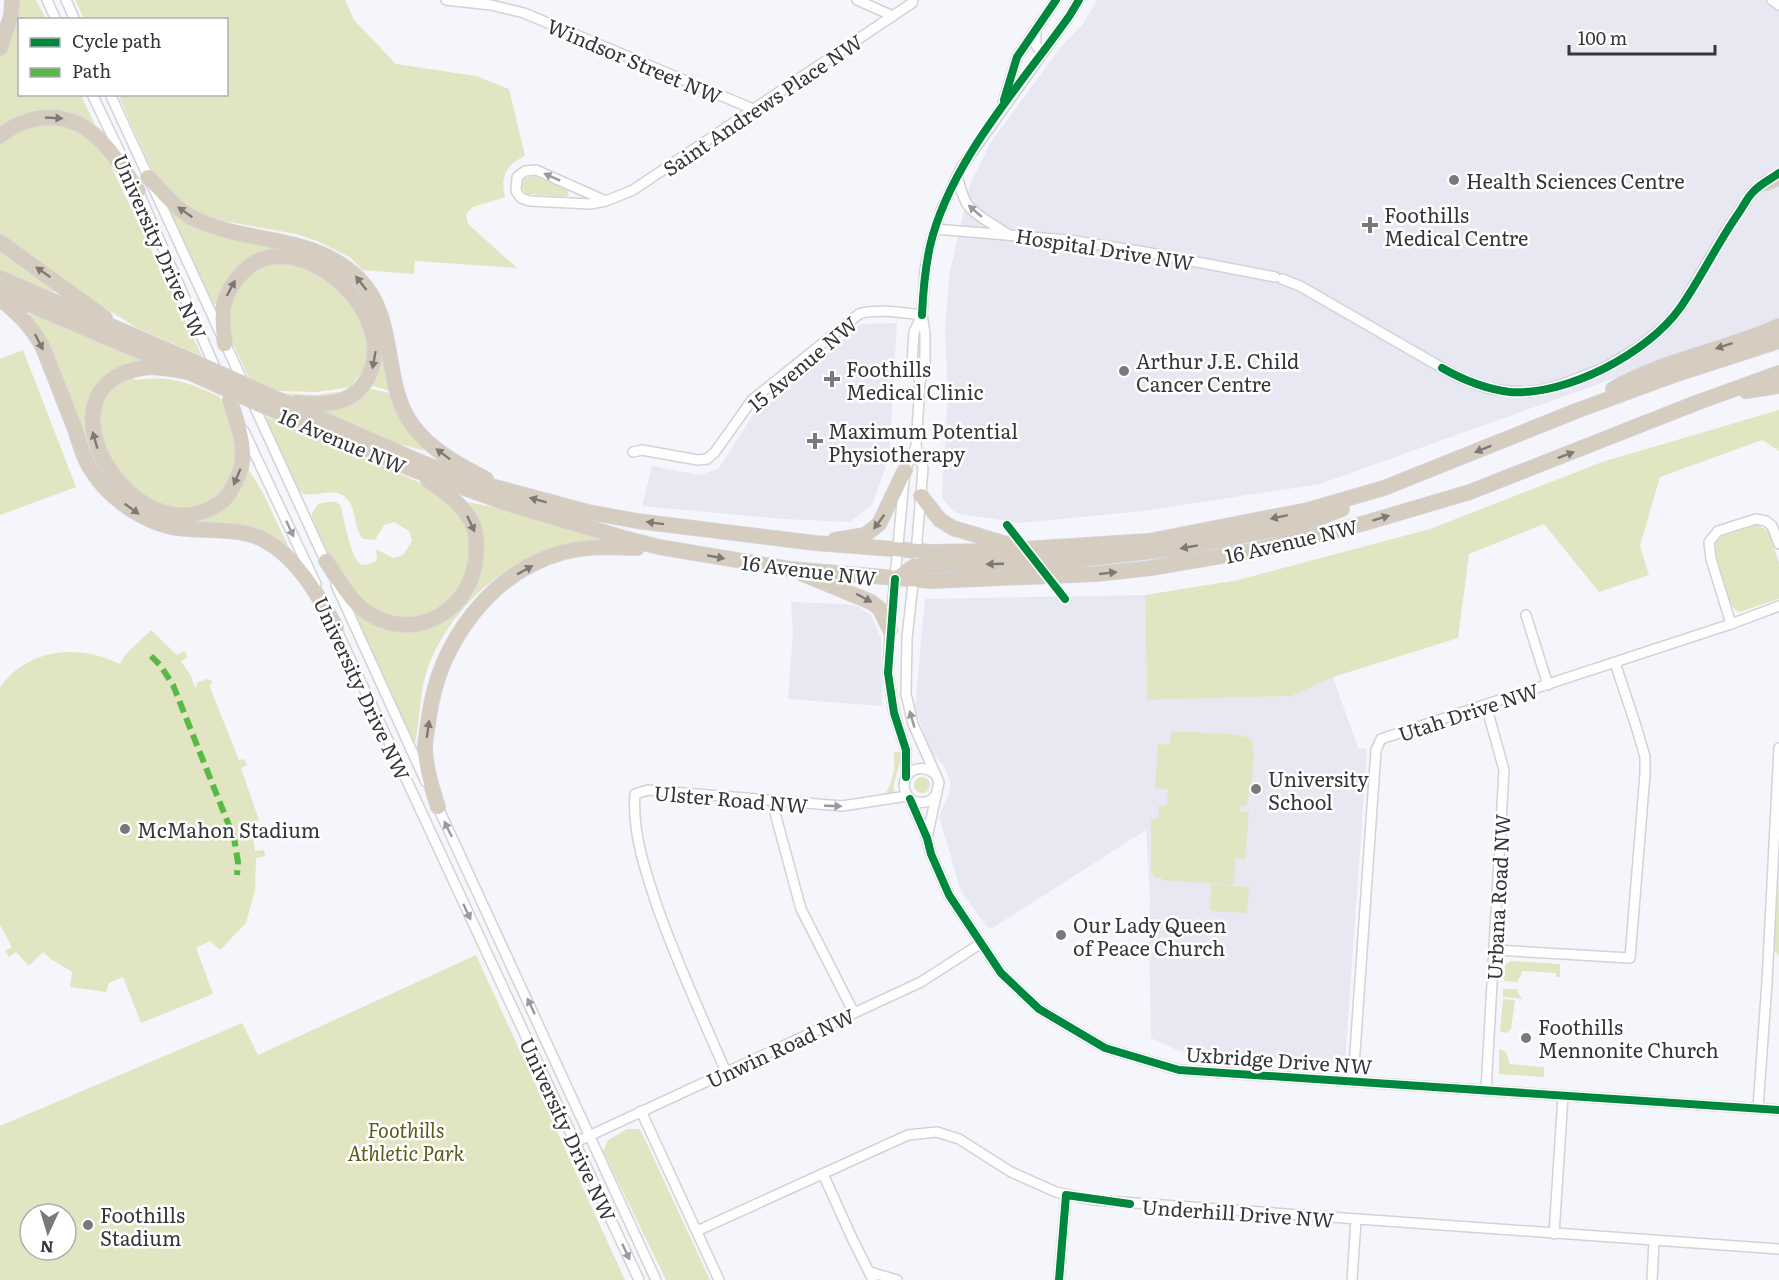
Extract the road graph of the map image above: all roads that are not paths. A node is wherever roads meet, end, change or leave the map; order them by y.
1 (12, 0) edge
2 (47, 0) edge
3 (66, 0) edge
4 (446, 0) edge
5 (857, 0) edge
6 (913, 0) edge
7 (1056, 0) edge
8 (1078, 0) edge
9 (893, 16) junction
10 (55, 18) edge
11 (74, 18) edge
12 (1036, 28) junction
13 (0, 48) edge
14 (1042, 54) junction
15 (93, 96) edge
16 (111, 96) edge
17 (753, 109) junction
18 (1001, 110) junction
19 (0, 136) edge
20 (1779, 173) edge
21 (957, 176) junction
22 (148, 177) junction
23 (1772, 180) edge
24 (138, 190) junction
25 (606, 201) junction
26 (935, 229) junction
27 (1007, 234) junction
28 (0, 242) edge
29 (0, 278) edge
30 (0, 292) edge
31 (0, 299) edge
32 (922, 315) junction
33 (1779, 326) edge
34 (124, 332) junction
35 (1779, 342) edge
36 (225, 344) junction
37 (188, 372) junction
38 (1779, 373) edge
39 (1779, 387) edge
40 (1724, 393) junction
41 (230, 400) junction
42 (284, 402) junction
43 (1576, 411) junction
44 (916, 447) junction
45 (633, 452) dead end
46 (414, 470) junction
47 (905, 470) junction
48 (1384, 488) junction
49 (512, 493) junction
50 (921, 496) junction
51 (814, 543) junction
52 (1779, 544) edge
53 (658, 547) junction
54 (1045, 548) junction
55 (898, 550) junction
56 (917, 551) junction
57 (326, 561) junction
58 (790, 569) junction
59 (914, 573) junction
60 (895, 579) junction
61 (1779, 606) edge
62 (1526, 615) dead end
63 (1731, 624) junction
64 (336, 627) junction
65 (890, 630) junction
66 (1615, 663) junction
67 (1548, 685) junction
68 (1486, 705) junction
69 (1779, 748) edge
70 (934, 773) junction
71 (906, 777) junction
72 (937, 793) junction
73 (909, 797) junction
74 (774, 802) junction
75 (438, 807) junction
76 (927, 838) junction
77 (980, 944) junction
78 (1495, 950) junction
79 (1767, 966) junction
80 (1779, 966) edge
81 (854, 1013) junction
82 (726, 1072) junction
83 (1353, 1081) junction
84 (1486, 1090) junction
85 (1563, 1096) junction
86 (1758, 1108) junction
87 (1779, 1110) edge
88 (641, 1111) junction
89 (590, 1136) junction
90 (576, 1142) junction
91 (823, 1174) junction
92 (1065, 1195) junction
93 (1356, 1220) junction
94 (697, 1231) junction
95 (1554, 1234) junction
96 (1654, 1241) junction
97 (1779, 1249) edge
98 (872, 1276) edge
99 (639, 1280) edge
100 (656, 1280) edge
101 (719, 1280) edge
102 (897, 1280) edge
103 (1059, 1280) edge
104 (1352, 1280) edge
105 (1652, 1280) edge

1 - 13 highway
2 - 10 street
3 - 11 street
4 - 17 street, Windsor Street NW
5 - 9 street
6 - 9 street, Saint Andrews Place NW
7 - 12 street
8 - 14 street
9 - 17 street, Saint Andrews Place NW
12 - 14 street
12 - 18 street
14 - 18 street
15 - 24 street, University Drive NW
16 - 22 street, University Drive NW
17 - 25 street, Saint Andrews Place NW
18 - 21 street
19 -> 24 highway
20 - 23 street, Hospital Drive NW
21 - 26 street
27 -> 21 street
22 - 36 street, University Drive NW
49 -> 22 highway
23 - 27 street, Hospital Drive NW
24 - 41 street, University Drive NW
25 -> 25 street, Saint Andrews Place NW
26 - 27 street, Hospital Drive NW
26 - 32 street
34 -> 28 highway
29 - 34 highway, 16 Avenue NW
30 - 37 highway, 16 Avenue NW
31 -> 64 highway
32 - 44 street
32 - 45 street, 15 Avenue NW
33 -> 43 highway
34 - 42 highway, 16 Avenue NW, bridge
35 - 43 highway, 16 Avenue NW
36 -> 42 highway
36 - 57 street, University Drive NW
41 -> 37 highway
37 - 46 highway, 16 Avenue NW, bridge
38 - 40 highway, 16 Avenue NW
39 - 40 highway
59 -> 40 highway, 16 Avenue NW
41 -> 64 street, University Drive NW
42 - 49 highway, 16 Avenue NW
43 -> 48 highway, 16 Avenue NW
44 - 47 street
44 - 50 street
46 - 53 highway, 16 Avenue NW
46 -> 57 highway
47 -> 51 highway
47 - 55 street
48 -> 54 highway, 16 Avenue NW
48 -> 59 highway
51 -> 49 highway, 16 Avenue NW
50 - 54 highway
50 - 56 street
51 - 55 highway, 16 Avenue NW
52 - 63 street
53 -> 58 highway, 16 Avenue NW
75 -> 53 highway
54 - 56 highway, 16 Avenue NW
55 - 56 highway, 16 Avenue NW
55 - 60 street
56 - 59 street
57 - 75 street, University Drive NW
58 - 60 highway, 16 Avenue NW
58 -> 65 highway
59 - 60 highway, 16 Avenue NW
70 -> 59 street
60 - 65 street
61 - 63 street, Utah Drive NW
62 - 67 street
63 - 66 street, Utah Drive NW
64 -> 90 street, University Drive NW
65 - 71 street
66 - 67 street, Utah Drive NW
66 - 78 street
67 - 68 street, Utah Drive NW
68 - 78 street, Urbana Road NW
68 - 83 street, Utah Drive NW
69 - 79 street
70 - 71 street
70 - 72 street
71 - 73 street
72 - 73 street
72 - 76 street
74 -> 73 street, Ulster Road NW
73 - 76 street, Uxbridge Drive NW
74 - 81 street
74 - 82 street, Ulster Road NW
89 -> 75 street, University Drive NW
76 - 77 street, Uxbridge Drive NW
77 - 81 street, Unwin Road NW
77 - 83 street, Uxbridge Drive NW
78 - 84 street, Urbana Road NW
79 - 80 street
79 - 86 street
81 - 82 street, Unwin Road NW
82 - 88 street, Unwin Road NW
83 - 84 street, Uxbridge Drive NW
84 - 85 street, Uxbridge Drive NW
85 - 86 street, Uxbridge Drive NW
85 - 95 street
86 - 87 street, Uxbridge Drive NW
88 - 89 street, Unwin Road NW
88 - 94 street
89 - 90 street, Unwin Road NW
89 - 100 street, University Drive NW
90 -> 99 street, University Drive NW
91 - 92 street, Underhill Drive NW
91 - 94 street, Underhill Drive NW
91 - 98 street
92 - 93 street, Underhill Drive NW
92 - 103 street
93 - 95 street, Underhill Drive NW
93 - 104 street
94 - 101 street
95 - 96 street, Underhill Drive NW
96 - 97 street, Underhill Drive NW
96 - 105 street
98 - 102 street

